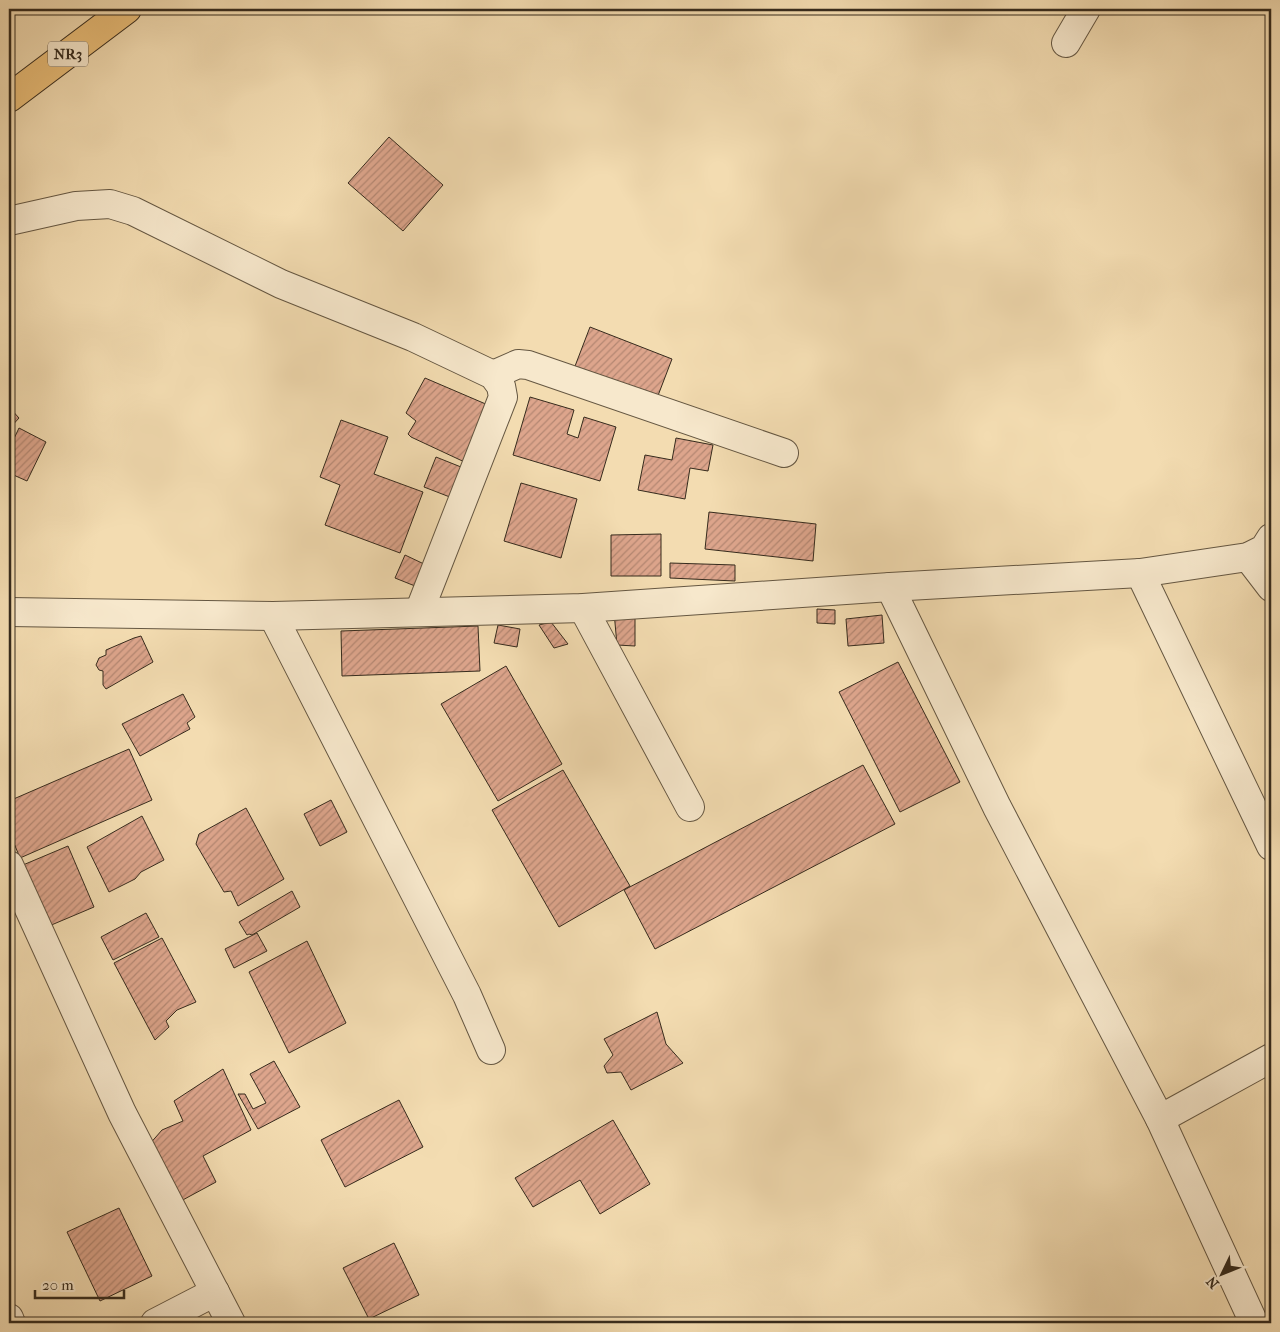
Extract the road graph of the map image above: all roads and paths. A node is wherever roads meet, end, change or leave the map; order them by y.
1 (126, 9) edge
2 (1086, 9) edge
3 (1066, 43) dead end
4 (9, 98) edge
5 (9, 221) edge
6 (493, 376) junction
7 (784, 453) dead end
8 (1271, 538) edge
9 (1248, 557) junction
10 (1140, 573) junction
11 (890, 587) junction
12 (1271, 587) edge
13 (583, 608) junction
14 (9, 612) edge
15 (419, 612) junction
16 (273, 616) junction
17 (690, 807) dead end
18 (1271, 846) edge
19 (9, 865) edge
20 (491, 1050) dead end
21 (1271, 1058) edge
22 (1160, 1120) junction
23 (215, 1292) junction
24 (9, 1318) edge
25 (11, 1323) edge
26 (155, 1323) edge
27 (231, 1323) edge
28 (1254, 1323) edge

1 - 4 highway, NR3
2 - 3 street
5 - 6 street
6 - 7 street
6 - 15 street
8 - 9 street
9 - 10 street
9 - 12 street
10 - 11 street
10 - 18 street
11 - 13 street
11 - 22 street
13 - 15 street
13 - 17 street
14 - 16 street
15 - 16 street
16 - 20 street
19 - 23 street
21 - 22 street
22 - 28 street
23 - 26 street
23 - 27 street
24 - 25 street

